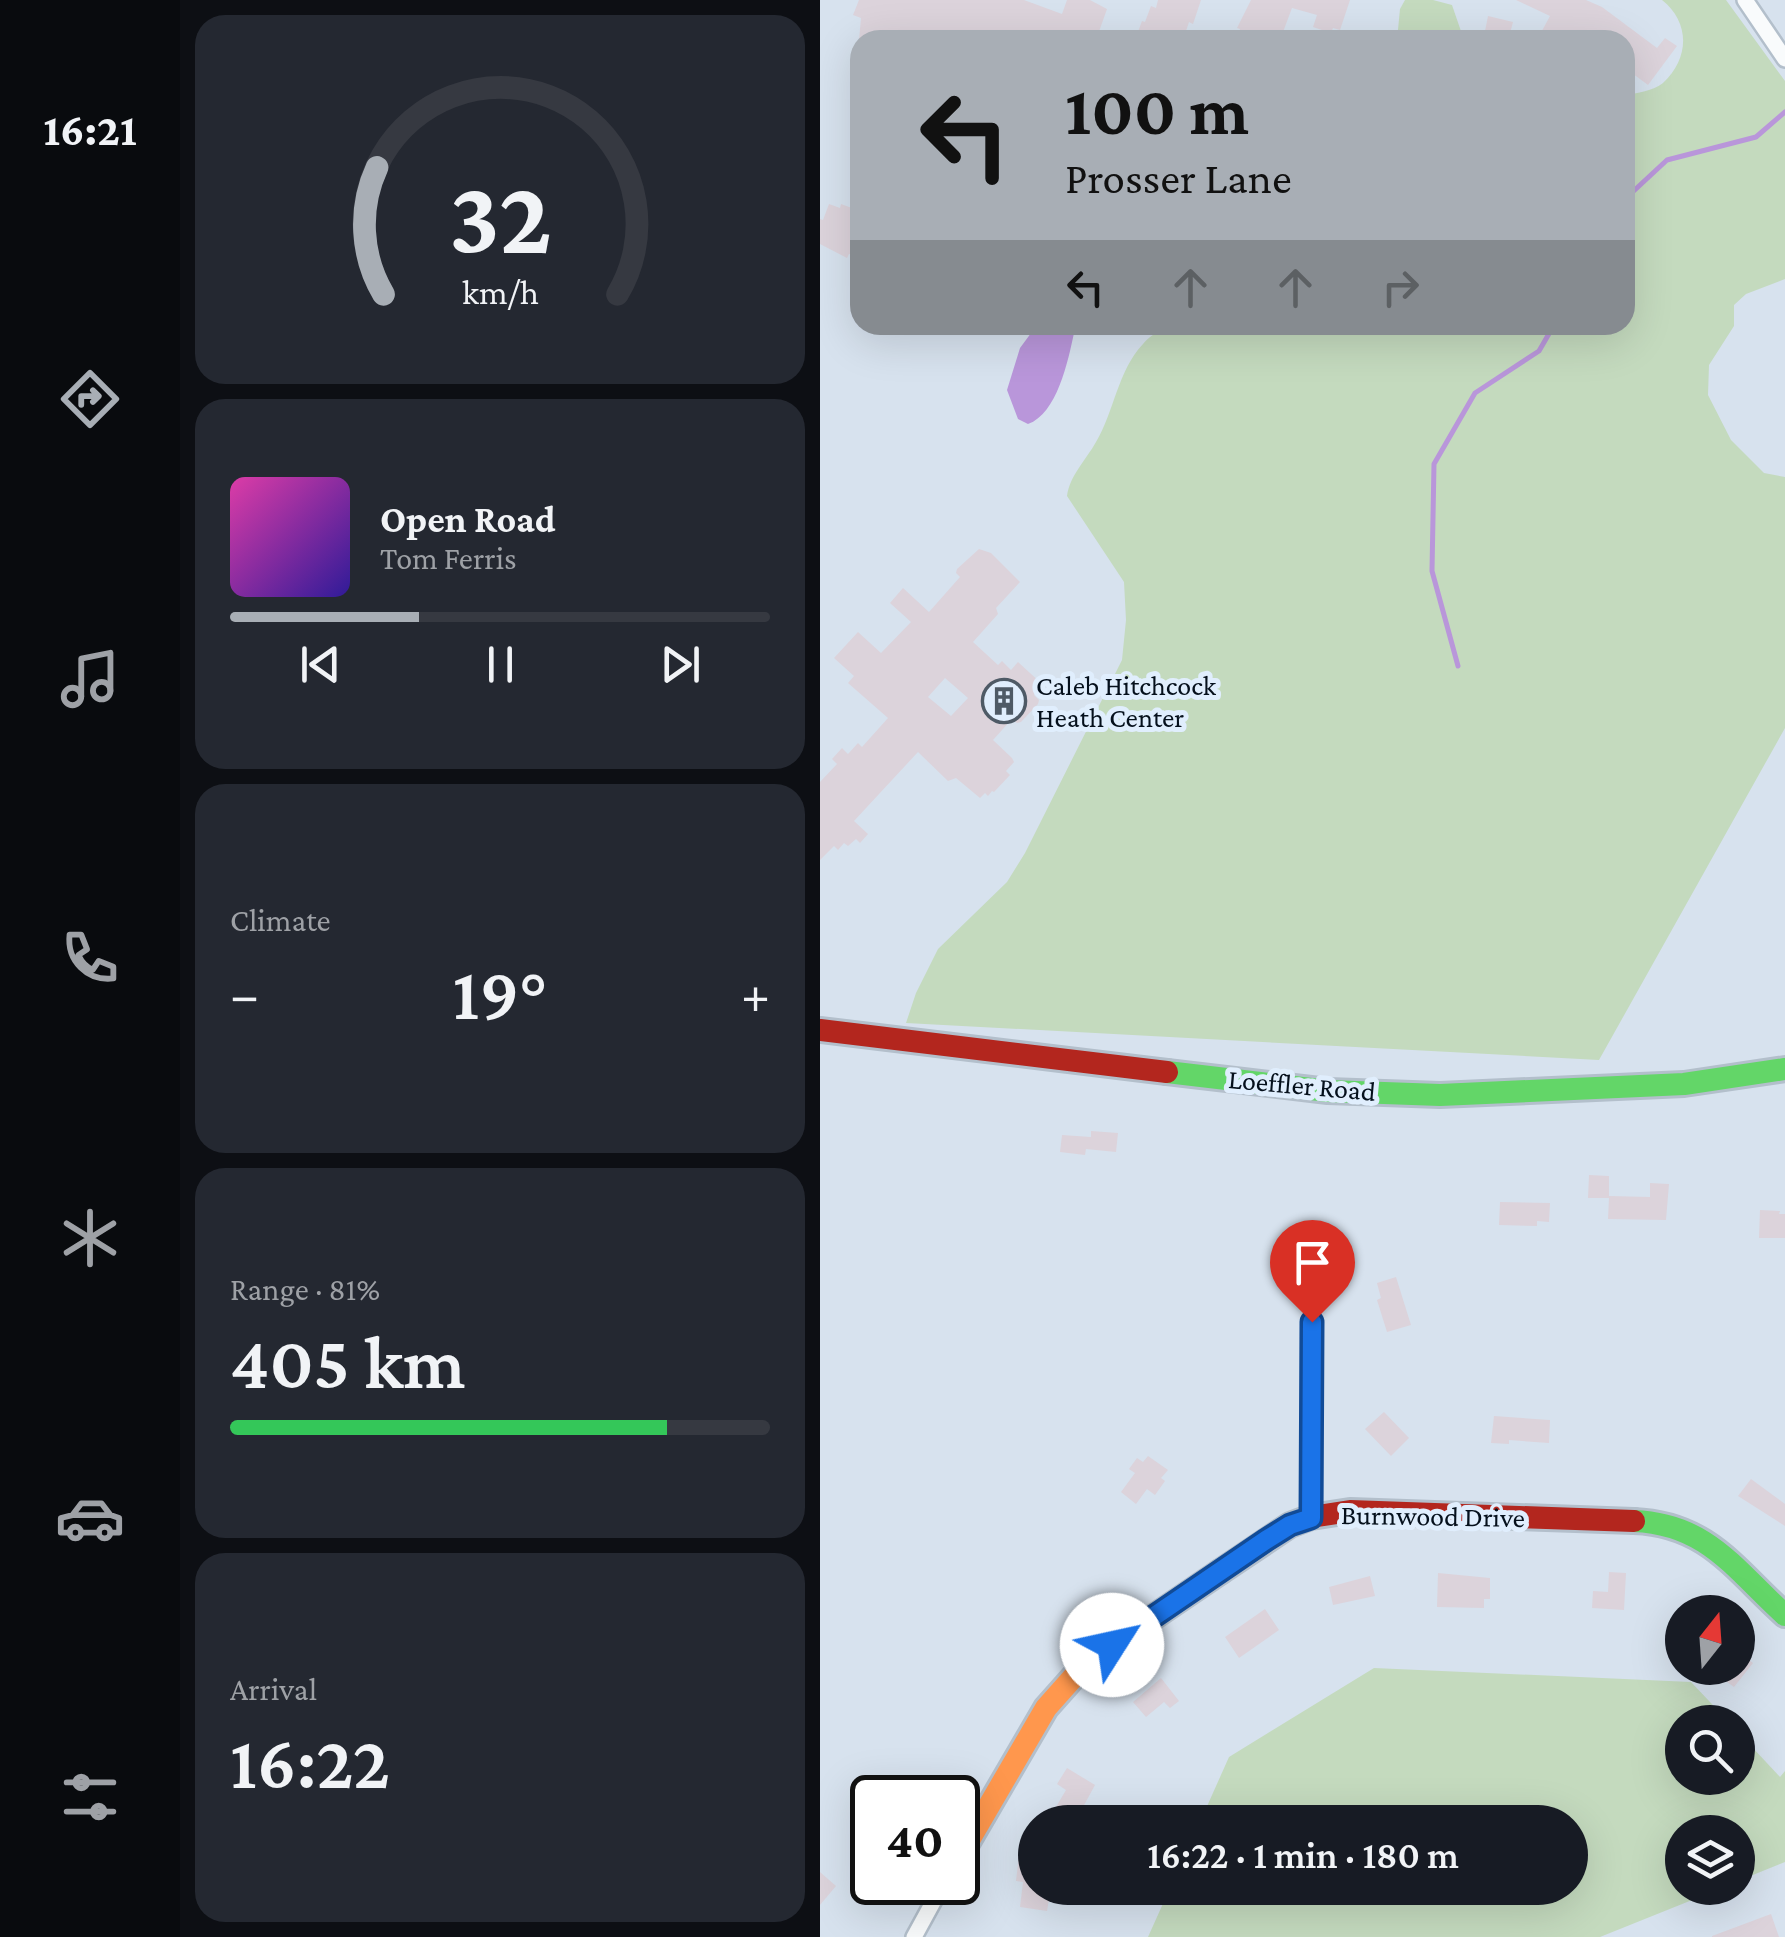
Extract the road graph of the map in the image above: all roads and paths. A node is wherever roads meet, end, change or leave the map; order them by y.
1 (1745, 0) edge
2 (1785, 59) edge
3 (820, 1030) edge
4 (1785, 1069) edge
5 (1312, 1322) dead end
6 (1311, 1518) junction
7 (1785, 1615) edge
8 (980, 1821) edge
9 (931, 1905) edge
10 (914, 1937) edge

1 - 2 street
3 - 4 street, Loeffler Road
5 - 6 street
6 - 7 street, Burnwood Drive
6 - 8 street, Burnwood Drive
9 - 10 street

